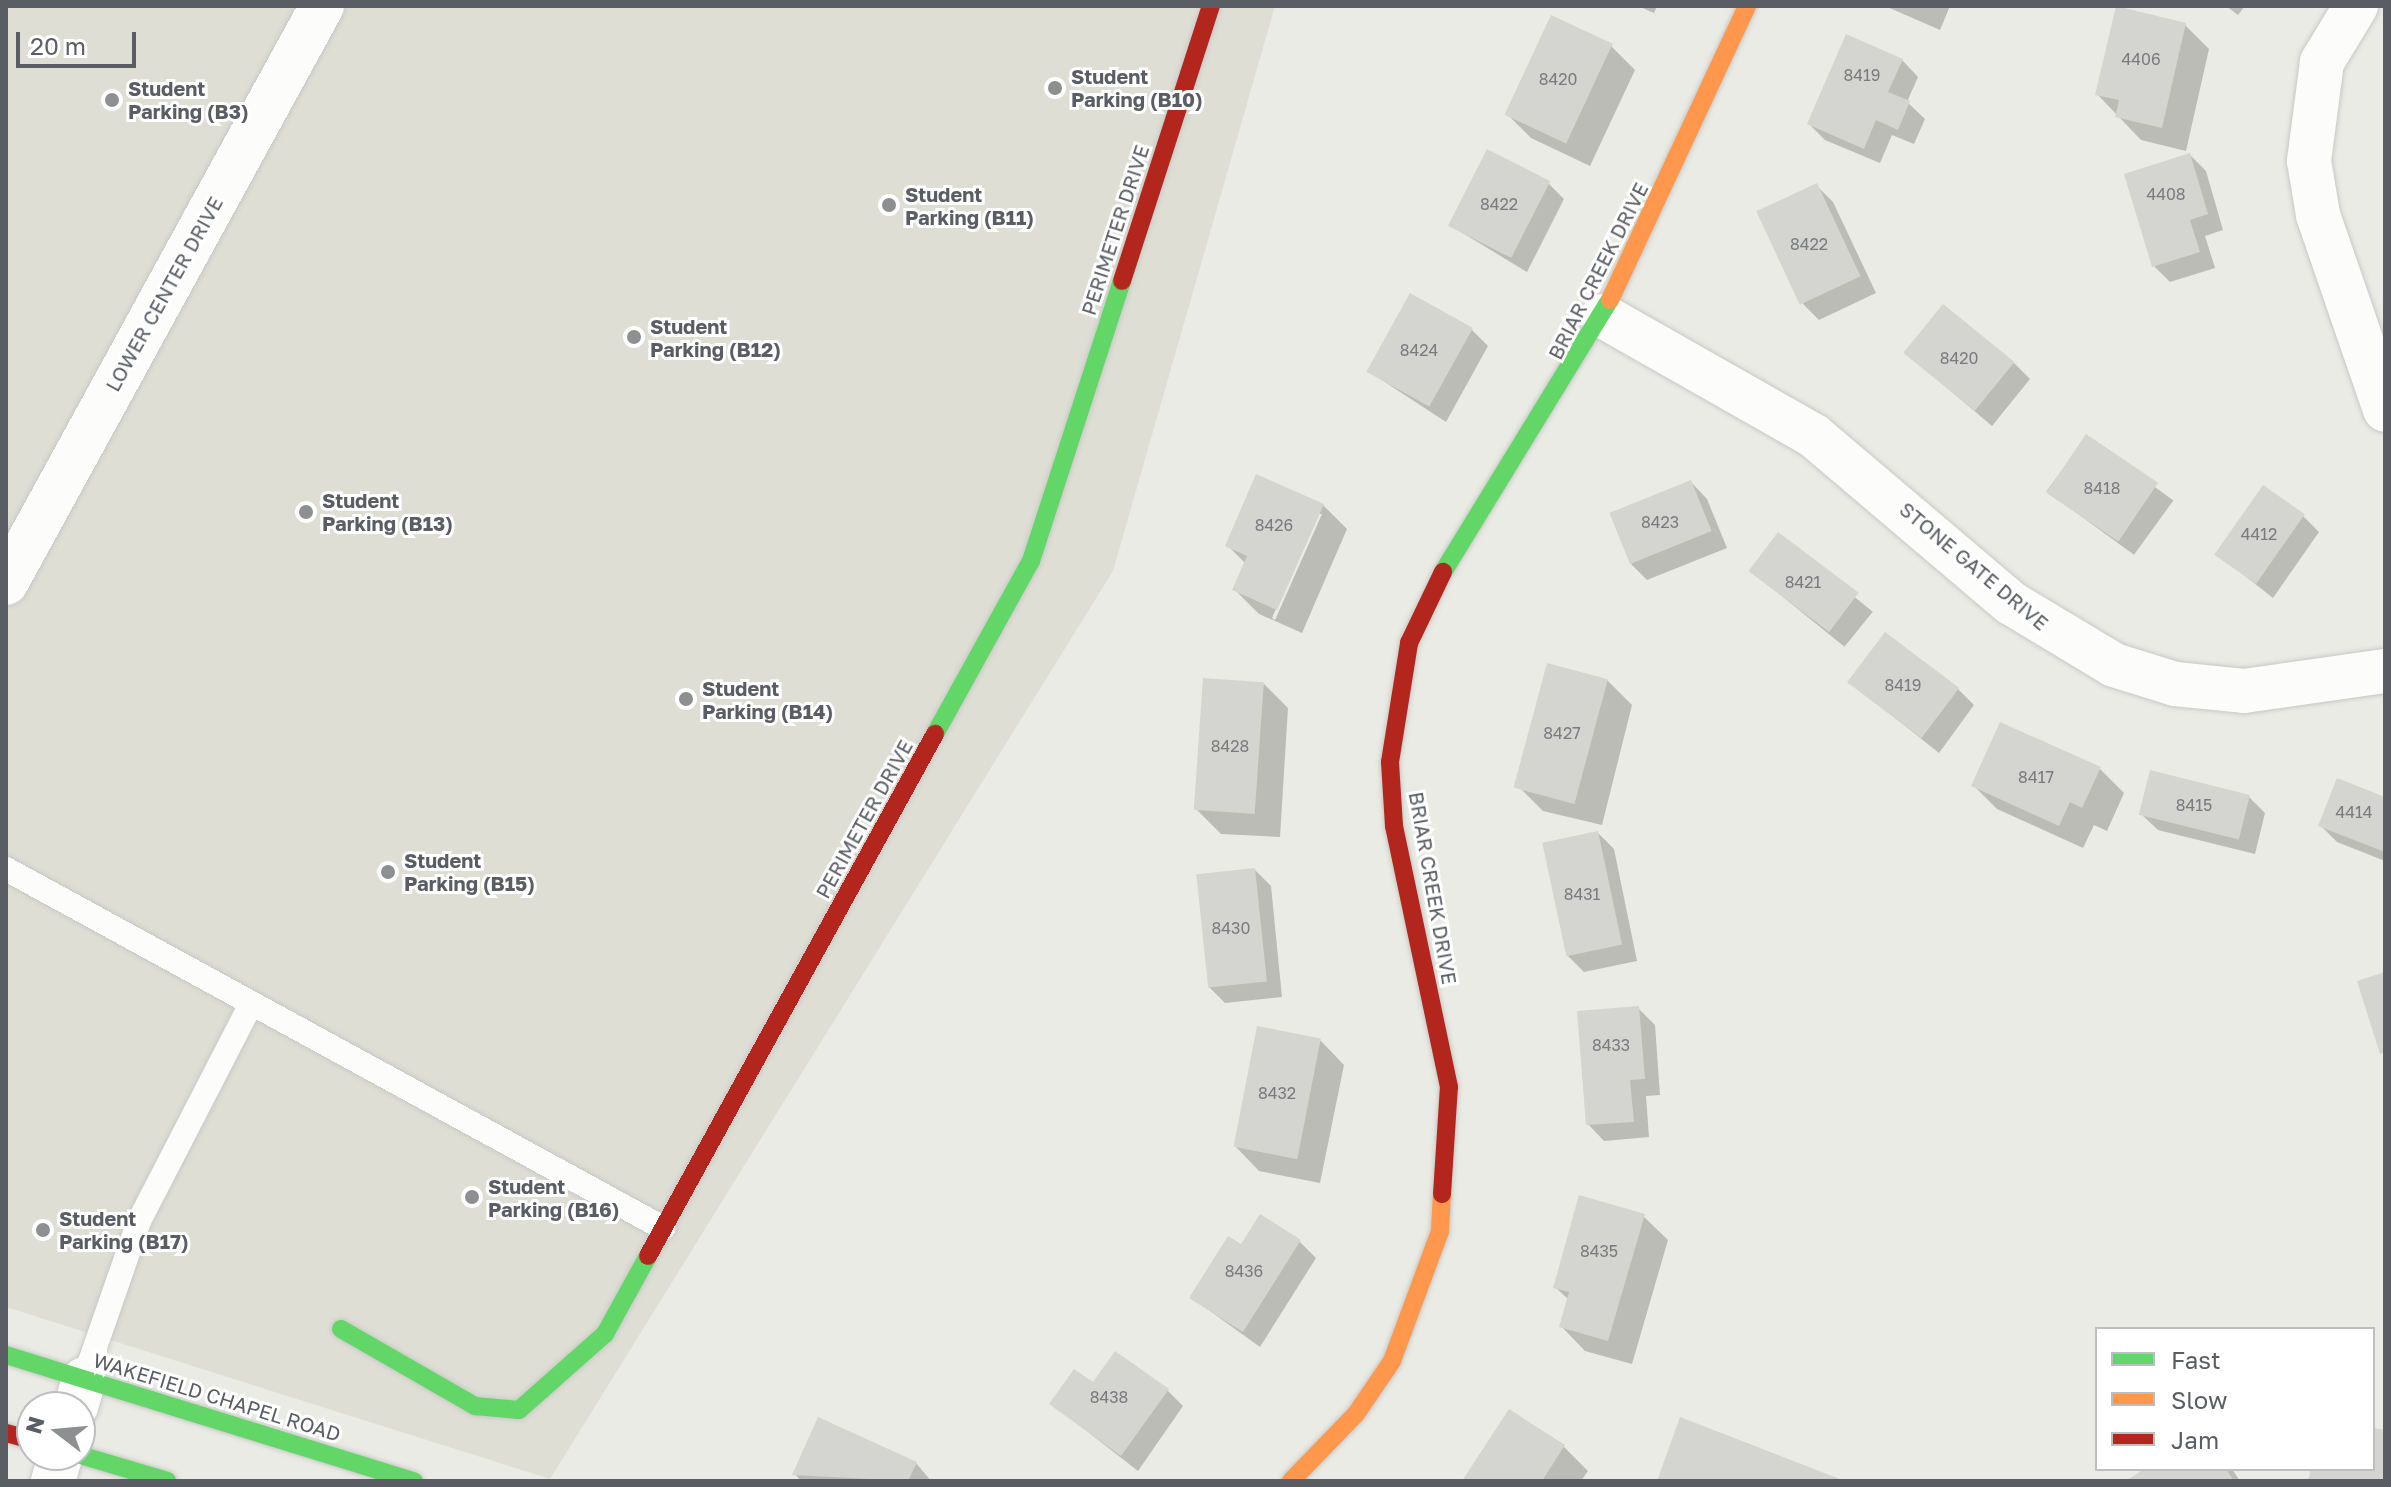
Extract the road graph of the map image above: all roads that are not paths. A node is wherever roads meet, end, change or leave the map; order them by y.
1 (322, 6) edge
2 (1211, 6) edge
3 (1747, 6) edge
4 (2356, 6) edge
5 (1603, 316) junction
6 (2385, 410) edge
7 (6, 583) edge
8 (2385, 671) edge
9 (6, 869) edge
10 (250, 1006) junction
11 (663, 1228) junction
12 (341, 1329) dead end
13 (6, 1355) edge
14 (76, 1391) edge
15 (81, 1391) edge
16 (96, 1397) edge
17 (96, 1460) edge
18 (167, 1481) edge
19 (414, 1481) edge
20 (1291, 1481) edge

1 - 7 street, LOWER CENTER DRIVE
2 - 11 street, PERIMETER DRIVE
3 - 5 street, BRIAR CREEK DRIVE
4 - 6 street
5 - 8 street, STONE GATE DRIVE
5 - 20 street, BRIAR CREEK DRIVE
9 - 10 lane
10 - 11 lane
10 - 15 lane
11 - 12 street, PERIMETER DRIVE
13 - 14 street, WAKEFIELD CHAPEL ROAD
16 - 19 street, WAKEFIELD CHAPEL ROAD
17 - 18 street

